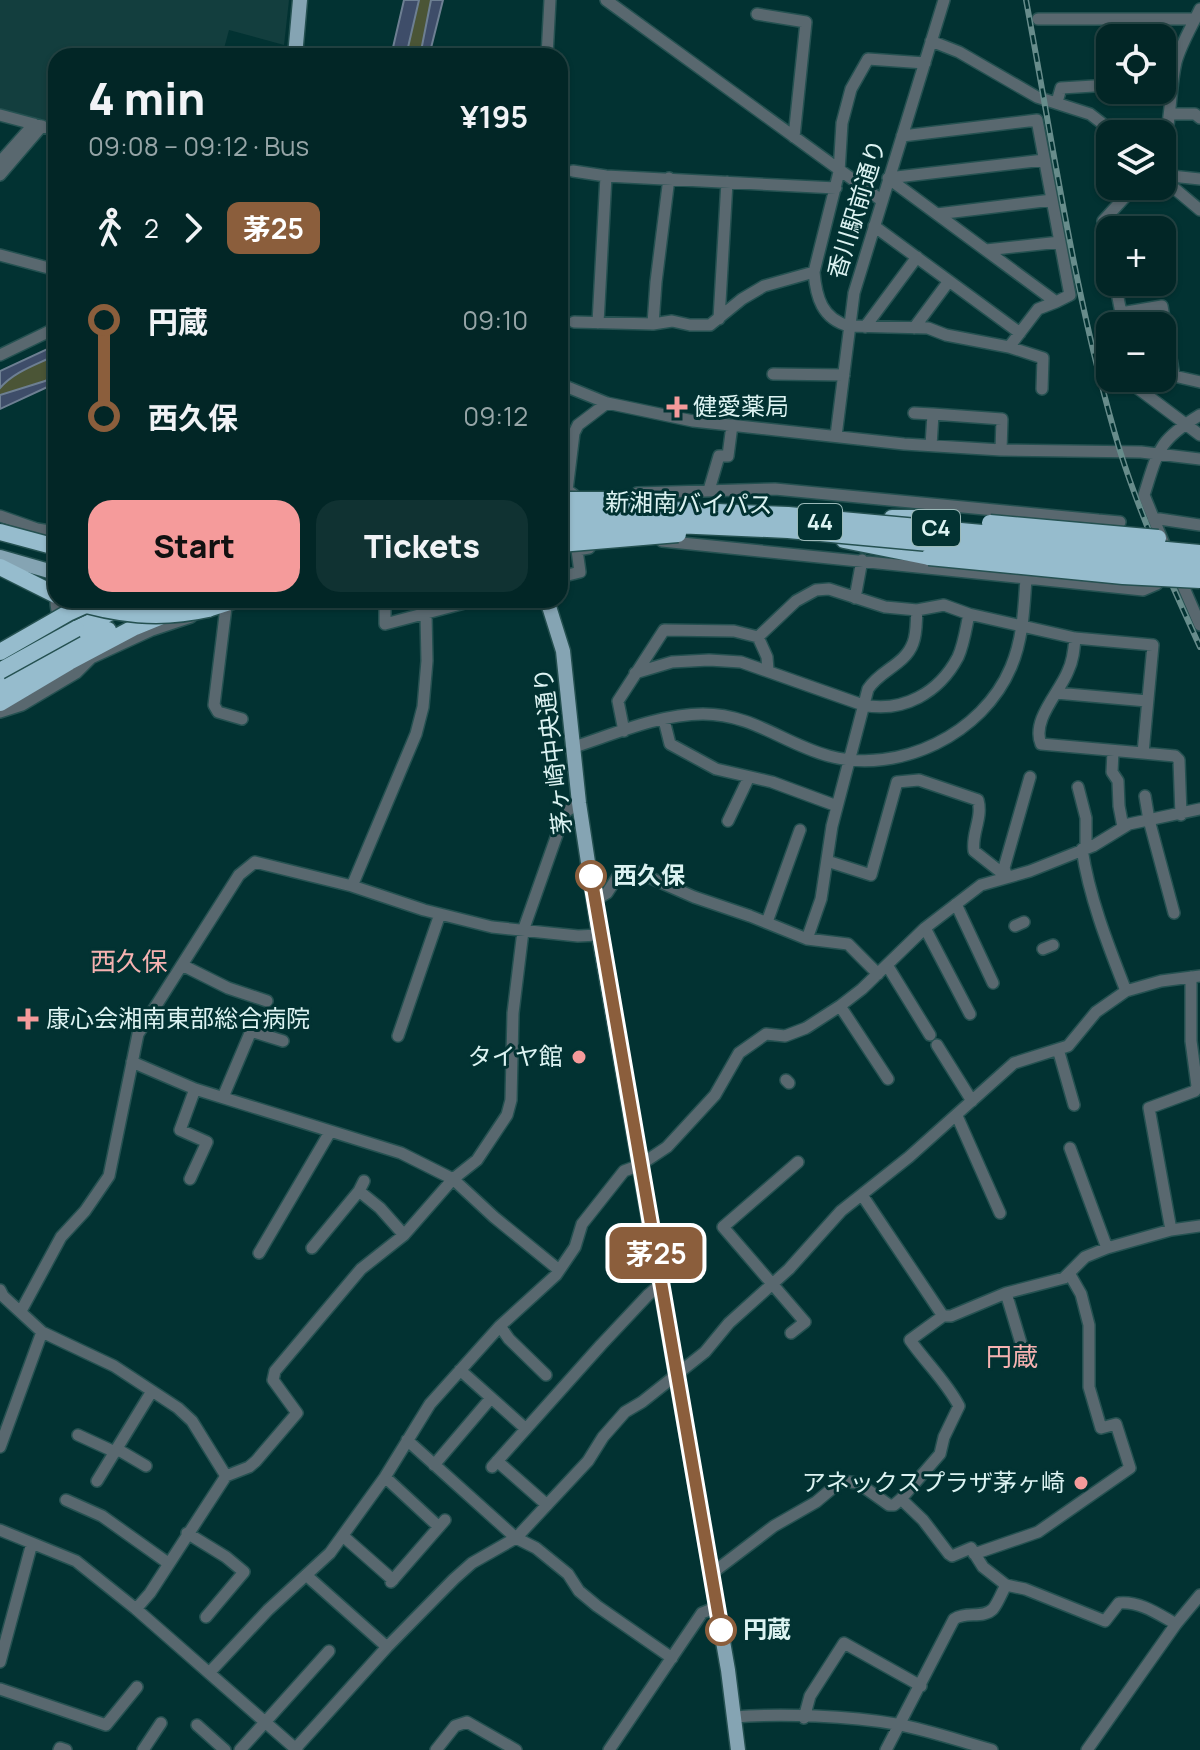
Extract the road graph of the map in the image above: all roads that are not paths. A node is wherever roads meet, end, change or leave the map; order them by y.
1 (300, 0) edge
2 (550, 0) edge
3 (606, 0) edge
4 (944, 0) edge
5 (757, 14) dead end
6 (1198, 14) edge
7 (1038, 19) dead end
8 (1139, 20) junction
9 (1139, 24) edge
10 (931, 41) junction
11 (296, 48) edge
12 (547, 48) edge
13 (1176, 62) edge
14 (925, 63) junction
15 (1096, 86) edge
16 (1057, 102) junction
17 (1170, 104) edge
18 (1171, 114) junction
19 (0, 115) edge
20 (1200, 118) edge
21 (1098, 120) edge
22 (1170, 120) edge
23 (38, 125) junction
24 (48, 128) edge
25 (902, 136) junction
26 (794, 137) junction
27 (1044, 160) junction
28 (0, 162) edge
29 (573, 171) dead end
30 (839, 172) junction
31 (0, 175) edge
32 (606, 176) junction
33 (669, 178) junction
34 (888, 178) junction
35 (1176, 178) edge
36 (1200, 179) edge
37 (727, 182) junction
38 (836, 188) junction
39 (1176, 189) edge
40 (881, 200) junction
41 (1052, 200) junction
42 (1122, 200) edge
43 (1200, 210) edge
44 (937, 214) junction
45 (1108, 216) edge
46 (874, 226) junction
47 (1060, 242) junction
48 (986, 250) junction
49 (0, 255) edge
50 (917, 257) junction
51 (48, 268) edge
52 (814, 272) junction
53 (949, 281) junction
54 (1118, 296) edge
55 (1056, 302) junction
56 (719, 319) junction
57 (574, 322) dead end
58 (598, 323) junction
59 (653, 324) junction
60 (849, 326) junction
61 (865, 327) junction
62 (914, 328) junction
63 (48, 332) edge
64 (1020, 333) junction
65 (1009, 347) junction
66 (0, 355) edge
67 (773, 374) dead end
68 (844, 375) junction
69 (1200, 382) edge
70 (568, 387) edge
71 (1042, 389) dead end
72 (1143, 392) edge
73 (607, 403) junction
74 (914, 413) dead end
75 (933, 414) junction
76 (1200, 415) edge
77 (1185, 424) junction
78 (732, 425) junction
79 (1200, 435) edge
80 (836, 436) junction
81 (931, 446) junction
82 (1001, 450) junction
83 (1157, 453) junction
84 (1200, 459) edge
85 (568, 482) edge
86 (709, 490) junction
87 (568, 498) edge
88 (568, 498) edge
89 (568, 515) edge
90 (568, 515) edge
91 (0, 516) edge
92 (1153, 518) junction
93 (1098, 520) junction
94 (661, 521) junction
95 (1120, 522) dead end
96 (876, 523) junction
97 (789, 525) junction
98 (1200, 525) edge
99 (568, 526) edge
100 (568, 526) edge
101 (37, 529) junction
102 (48, 531) edge
103 (1, 536) edge
104 (662, 541) junction
105 (568, 543) edge
106 (1200, 543) edge
107 (48, 547) edge
108 (1078, 550) dead end
109 (1200, 553) edge
110 (0, 557) edge
111 (862, 560) junction
112 (0, 567) edge
113 (1200, 568) edge
114 (48, 571) edge
115 (568, 575) edge
116 (1026, 578) junction
117 (1200, 580) edge
118 (1157, 584) dead end
119 (1094, 585) junction
120 (48, 593) edge
121 (855, 598) junction
122 (57, 608) edge
123 (80, 608) edge
124 (98, 608) edge
125 (124, 608) edge
126 (156, 608) edge
127 (181, 608) edge
128 (210, 608) edge
129 (216, 608) edge
130 (230, 608) edge
131 (385, 608) edge
132 (449, 608) edge
133 (550, 608) edge
134 (917, 610) junction
135 (969, 614) junction
136 (426, 615) junction
137 (1200, 625) edge
138 (1023, 627) junction
139 (79, 635) junction
140 (758, 637) junction
141 (1075, 638) junction
142 (0, 652) edge
143 (0, 671) edge
144 (768, 671) junction
145 (635, 673) junction
146 (0, 680) edge
147 (0, 688) edge
148 (1056, 693) junction
149 (1147, 701) junction
150 (0, 703) edge
151 (863, 705) junction
152 (0, 712) edge
153 (242, 719) dead end
154 (664, 720) junction
155 (624, 731) junction
156 (574, 747) junction
157 (1113, 751) junction
158 (1143, 753) junction
159 (850, 759) junction
160 (749, 777) junction
161 (1030, 777) dead end
162 (1078, 787) dead end
163 (1145, 796) dead end
164 (579, 803) junction
165 (837, 806) junction
166 (1200, 809) edge
167 (1181, 815) junction
168 (1149, 820) junction
169 (727, 821) dead end
170 (1123, 827) junction
171 (800, 830) dead end
172 (1084, 848) junction
173 (827, 861) junction
174 (1007, 877) junction
175 (352, 886) junction
176 (595, 900) junction
177 (956, 904) junction
178 (1174, 913) dead end
179 (440, 914) junction
180 (767, 922) junction
181 (925, 928) junction
182 (523, 931) junction
183 (599, 935) junction
184 (807, 939) junction
185 (182, 965) junction
186 (882, 970) junction
187 (1195, 976) edge
188 (993, 983) dead end
189 (1126, 991) junction
190 (267, 1001) dead end
191 (840, 1006) junction
192 (970, 1014) dead end
193 (930, 1035) dead end
194 (398, 1036) dead end
195 (283, 1041) dead end
196 (937, 1045) dead end
197 (1058, 1049) junction
198 (132, 1062) junction
199 (888, 1079) dead end
200 (195, 1089) junction
201 (1198, 1092) edge
202 (223, 1097) junction
203 (972, 1101) junction
204 (1074, 1105) dead end
205 (957, 1116) junction
206 (330, 1132) junction
207 (1070, 1148) dead end
208 (798, 1162) dead end
209 (640, 1165) junction
210 (190, 1179) dead end
211 (453, 1179) junction
212 (862, 1195) junction
213 (1000, 1213) dead end
214 (1200, 1226) edge
215 (1171, 1230) junction
216 (404, 1235) junction
217 (312, 1248) dead end
218 (1107, 1248) junction
219 (259, 1253) dead end
220 (559, 1270) junction
221 (1069, 1273) junction
222 (773, 1283) junction
223 (661, 1284) junction
224 (0, 1290) edge
225 (1006, 1293) junction
226 (21, 1311) junction
227 (943, 1316) junction
228 (500, 1326) junction
229 (42, 1332) junction
230 (791, 1333) dead end
231 (1024, 1353) dead end
232 (460, 1370) junction
233 (677, 1374) junction
234 (546, 1375) dead end
235 (152, 1391) junction
236 (491, 1398) junction
237 (526, 1429) junction
238 (78, 1435) dead end
239 (407, 1440) junction
240 (0, 1447) edge
241 (116, 1450) junction
242 (434, 1465) junction
243 (146, 1466) dead end
244 (226, 1476) junction
245 (385, 1477) junction
246 (97, 1481) dead end
247 (901, 1499) junction
248 (66, 1500) dead end
249 (547, 1505) junction
250 (0, 1530) edge
251 (187, 1533) junction
252 (343, 1536) junction
253 (516, 1538) junction
254 (32, 1543) junction
255 (974, 1554) junction
256 (168, 1563) junction
257 (711, 1574) junction
258 (306, 1575) junction
259 (1006, 1585) junction
260 (1197, 1603) edge
261 (717, 1607) junction
262 (136, 1609) junction
263 (206, 1617) dead end
264 (1176, 1624) junction
265 (387, 1647) junction
266 (329, 1651) dead end
267 (672, 1658) junction
268 (0, 1662) edge
269 (209, 1673) junction
270 (921, 1686) junction
271 (137, 1687) dead end
272 (0, 1689) edge
273 (735, 1717) junction
274 (804, 1718) junction
275 (161, 1723) dead end
276 (265, 1723) junction
277 (899, 1724) junction
278 (197, 1725) dead end
279 (948, 1744) edge
280 (296, 1749) edge
281 (59, 1750) edge
282 (66, 1750) edge
283 (143, 1750) edge
284 (225, 1750) edge
285 (240, 1750) edge
286 (436, 1750) edge
287 (516, 1750) edge
288 (609, 1750) edge
289 (738, 1750) edge
290 (886, 1750) edge
291 (992, 1750) edge
292 (1087, 1750) edge

1 - 11 main road
2 - 12 street
3 - 26 street
4 - 10 street, 香川駅前通り
5 - 26 street
6 - 8 street
6 - 13 street
7 - 8 street
8 - 9 street
10 - 14 street, 香川駅前通り
10 - 16 street
14 - 25 street, 香川駅前通り
14 - 30 street
15 - 16 street
16 - 21 street
17 - 18 street
18 - 20 street
18 - 22 street
19 - 23 street
23 - 24 street
23 - 28 street
23 - 31 street
25 - 27 street
25 - 34 street, 香川駅前通り
26 - 30 street
27 - 34 street
27 - 41 street
29 - 32 street
30 - 38 street
30 - 40 street
32 - 33 street
32 - 58 street
33 - 37 street
33 - 59 street
34 - 40 street, 香川駅前通り
34 - 44 street
35 - 36 street
37 - 38 street
37 - 56 street
38 - 52 street
39 - 43 street
40 - 46 street, 香川駅前通り
41 - 44 street
41 - 47 street
42 - 45 street
44 - 48 street
46 - 50 street
46 - 60 street, 香川駅前通り
47 - 48 street
47 - 55 street
48 - 55 street
49 - 51 street
50 - 53 street
50 - 61 street
52 - 56 street
52 - 60 street
53 - 62 street
53 - 64 street
54 - 69 street
55 - 64 street
56 - 59 street
57 - 58 street
58 - 59 street
60 - 61 street
60 - 68 street, 香川駅前通り
61 - 62 street
62 - 65 street
63 - 66 street
64 - 65 street
65 - 71 street
67 - 68 street
68 - 80 street, 香川駅前通り
70 - 73 street
72 - 77 street
73 - 78 street
73 - 85 street
74 - 75 street
75 - 81 street
75 - 82 street
76 - 77 street
77 - 79 street
77 - 83 street
78 - 80 street
78 - 86 street
80 - 81 street
81 - 82 street
82 - 83 street
83 - 84 street
83 - 92 street
86 - 87 street
86 - 93 street
88 - 96 highway, C4, bridge
89 - 96 highway, 新湘南バイパス / C4, bridge
90 - 97 main road, 44
91 - 101 street
92 - 98 street
92 - 137 street
93 - 95 street
93 - 119 street
94 - 97 main road, 44
94 - 100 main road, 44
94 - 104 street
96 - 109 highway, 新湘南バイパス / C4, bridge
97 - 99 highway, 新湘南バイパス / C4, bridge
97 - 105 highway, C4, bridge
97 - 106 highway, bridge
97 - 108 main road, 44
97 - 113 highway, 新湘南バイパス / C4, bridge
97 - 117 highway, bridge
101 - 102 street
101 - 103 street
103 - 107 highway, bridge
104 - 111 street
104 - 115 street
110 - 114 main road
111 - 116 street
111 - 121 street
112 - 120 highway
116 - 119 street
116 - 138 street
118 - 119 street
121 - 134 street
121 - 140 street
122 - 146 street
123 - 142 highway, bridge
124 - 128 highway, bridge
125 - 139 highway, bridge
126 - 139 highway, bridge
127 - 150 highway, bridge
129 - 152 street
130 - 153 street
131 - 136 street
132 - 136 street
133 - 156 main road, 茅ヶ崎中央通り
134 - 135 street
134 - 151 street
135 - 138 street
135 - 151 street
136 - 175 street
138 - 141 street
138 - 159 street
139 - 143 highway, bridge
139 - 147 highway
140 - 144 street
140 - 145 street
141 - 148 street
141 - 149 street
144 - 145 street
144 - 151 street
145 - 155 street
148 - 149 street
148 - 157 street
149 - 158 street
151 - 159 street
154 - 155 street
154 - 159 street
154 - 160 street
155 - 156 street
156 - 164 main road, 茅ヶ崎中央通り
157 - 158 street
157 - 170 street
158 - 167 street
159 - 165 street
160 - 165 street
160 - 169 street
161 - 174 street
162 - 172 street
163 - 168 street
164 - 176 main road, 茅ヶ崎中央通り
164 - 182 street
165 - 173 street
166 - 167 street
167 - 168 street
168 - 170 street
168 - 178 street
170 - 172 street
171 - 180 street
172 - 174 street
172 - 189 street
173 - 174 street
173 - 184 street
174 - 177 street
175 - 179 street
175 - 185 street
176 - 180 street
176 - 183 main road, 茅ヶ崎中央通り
177 - 181 street
177 - 188 street
179 - 182 street
179 - 194 street
180 - 184 street
181 - 186 street
181 - 192 street
182 - 183 street
182 - 211 street
183 - 209 main road, 茅ヶ崎中央通り
184 - 186 street
185 - 190 street
185 - 198 street
186 - 191 street
186 - 193 street
187 - 189 street
187 - 201 street
189 - 197 street
191 - 199 street
191 - 209 street
195 - 202 street
196 - 203 street
197 - 203 street
197 - 204 street
198 - 200 street
198 - 226 street
200 - 202 street
200 - 210 street
201 - 215 street
202 - 206 street
203 - 205 street
205 - 212 street
205 - 213 street
206 - 211 street
206 - 219 street
207 - 218 street
208 - 222 street
209 - 220 street
209 - 223 main road, 茅ヶ崎中央通り
211 - 216 street
211 - 220 street
212 - 222 street
212 - 227 street
214 - 215 street
215 - 218 street
216 - 217 street
216 - 244 street
218 - 221 street
220 - 228 street
221 - 225 street
221 - 255 street
222 - 230 street
222 - 233 street
223 - 233 main road, 茅ヶ崎中央通り
223 - 237 street
224 - 226 street
225 - 227 street
225 - 231 street
226 - 229 street
227 - 247 street
228 - 232 street
228 - 234 street
229 - 235 street
229 - 240 street
232 - 236 street
232 - 239 street
233 - 249 street
233 - 257 main road, 茅ヶ崎中央通り
235 - 241 street
235 - 244 street
236 - 237 street
236 - 242 street
237 - 249 street
238 - 241 street
239 - 242 street
239 - 245 street
241 - 243 street
241 - 246 street
242 - 253 street
244 - 251 street
245 - 252 street
245 - 252 street
247 - 255 street
247 - 257 street
248 - 256 street
249 - 253 street
250 - 254 street
251 - 256 street
251 - 263 street
252 - 258 street
253 - 265 street
253 - 267 street
254 - 262 street
254 - 268 street
255 - 259 street
256 - 262 street
257 - 261 main road, 茅ヶ崎中央通り
258 - 265 street
258 - 269 street
259 - 264 street
259 - 270 street
260 - 264 street
261 - 267 street
261 - 273 main road, 茅ヶ崎中央通り
262 - 269 street
264 - 292 street
265 - 280 street
266 - 276 street
267 - 288 street
269 - 276 street
270 - 274 street
270 - 277 street
271 - 272 street
273 - 274 street
273 - 289 main road, 茅ヶ崎中央通り
274 - 277 street
275 - 283 street
276 - 280 street
276 - 285 street
277 - 279 street
277 - 290 street
278 - 284 street
279 - 291 street
281 - 282 street
286 - 287 street

